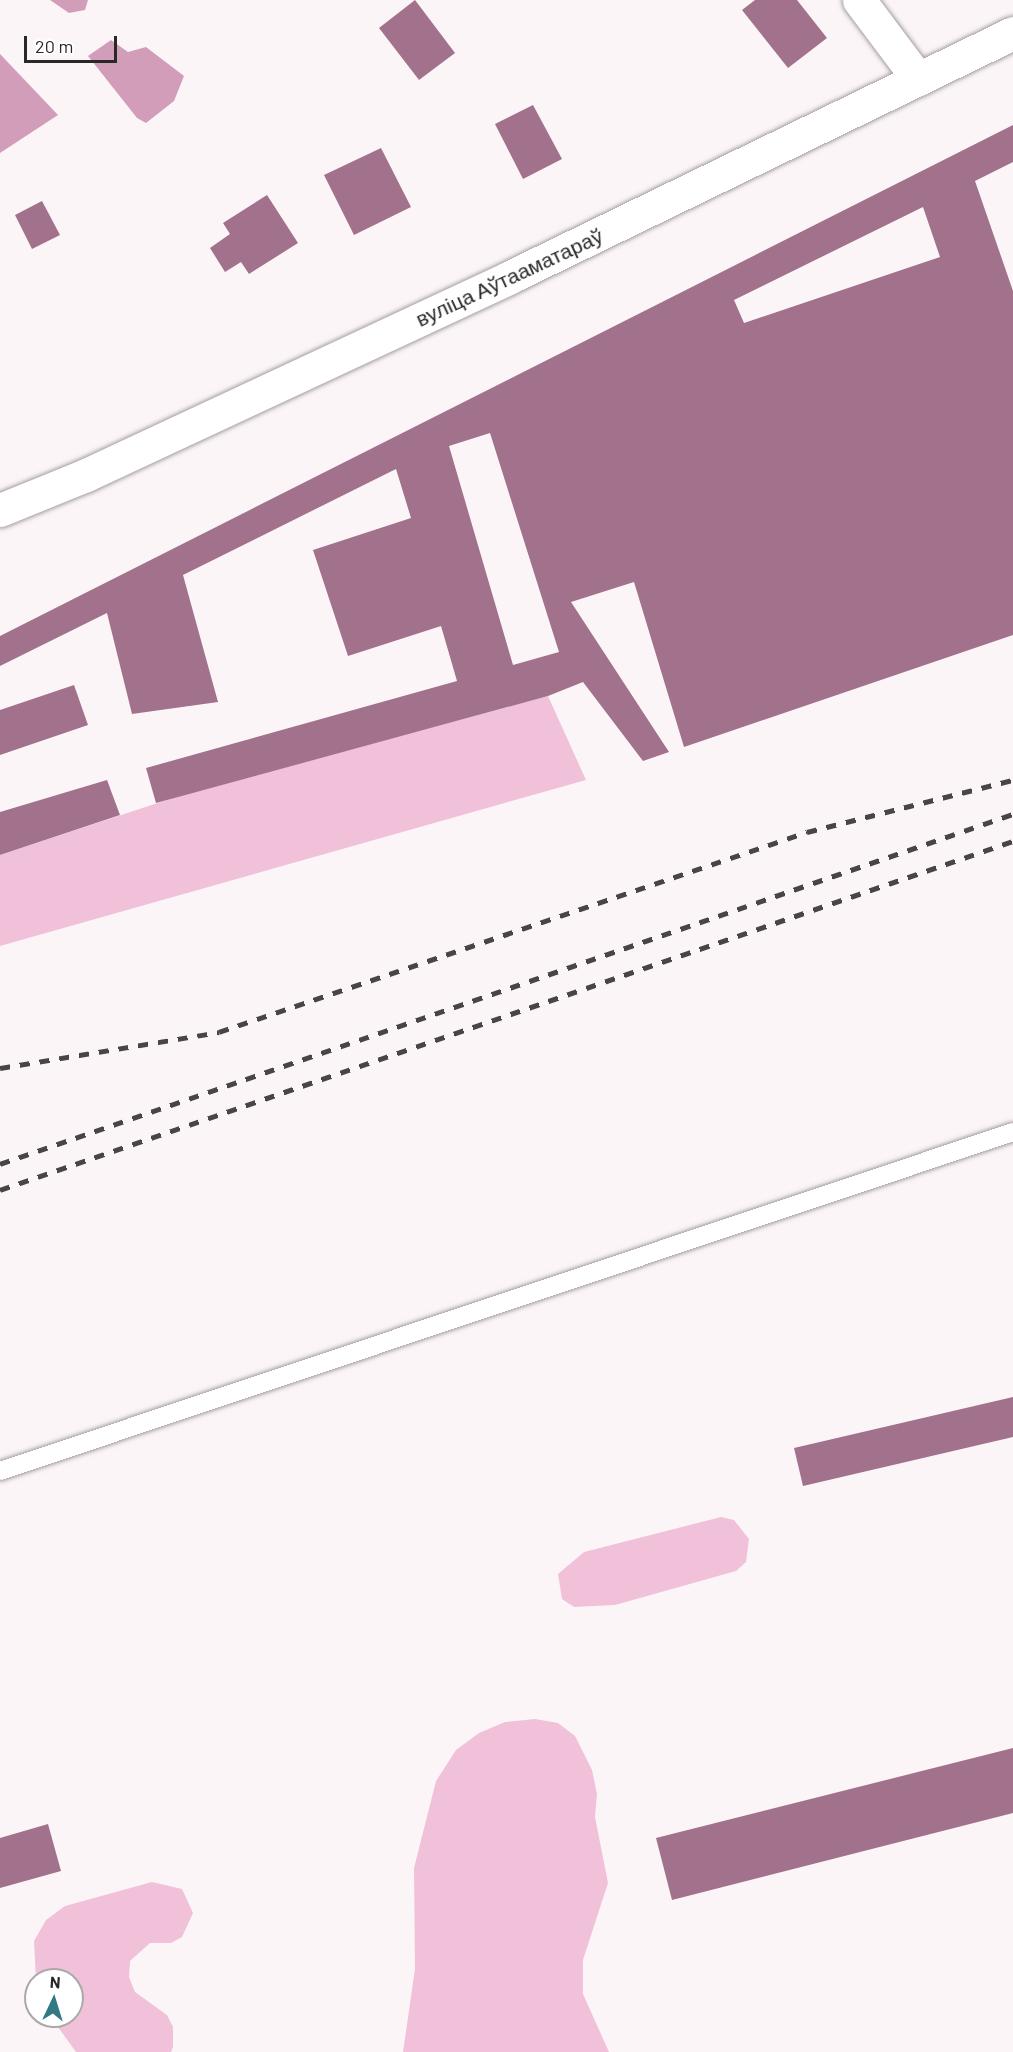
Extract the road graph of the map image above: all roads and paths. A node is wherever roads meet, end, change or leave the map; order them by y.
1 (859, 0) edge
2 (1013, 33) edge
3 (918, 79) junction
4 (0, 510) edge
5 (1013, 1132) edge
6 (0, 1471) edge

1 - 3 main road
2 - 3 main road, вуліца Аўтааматараў
3 - 4 main road, вуліца Аўтааматараў
5 - 6 lane

